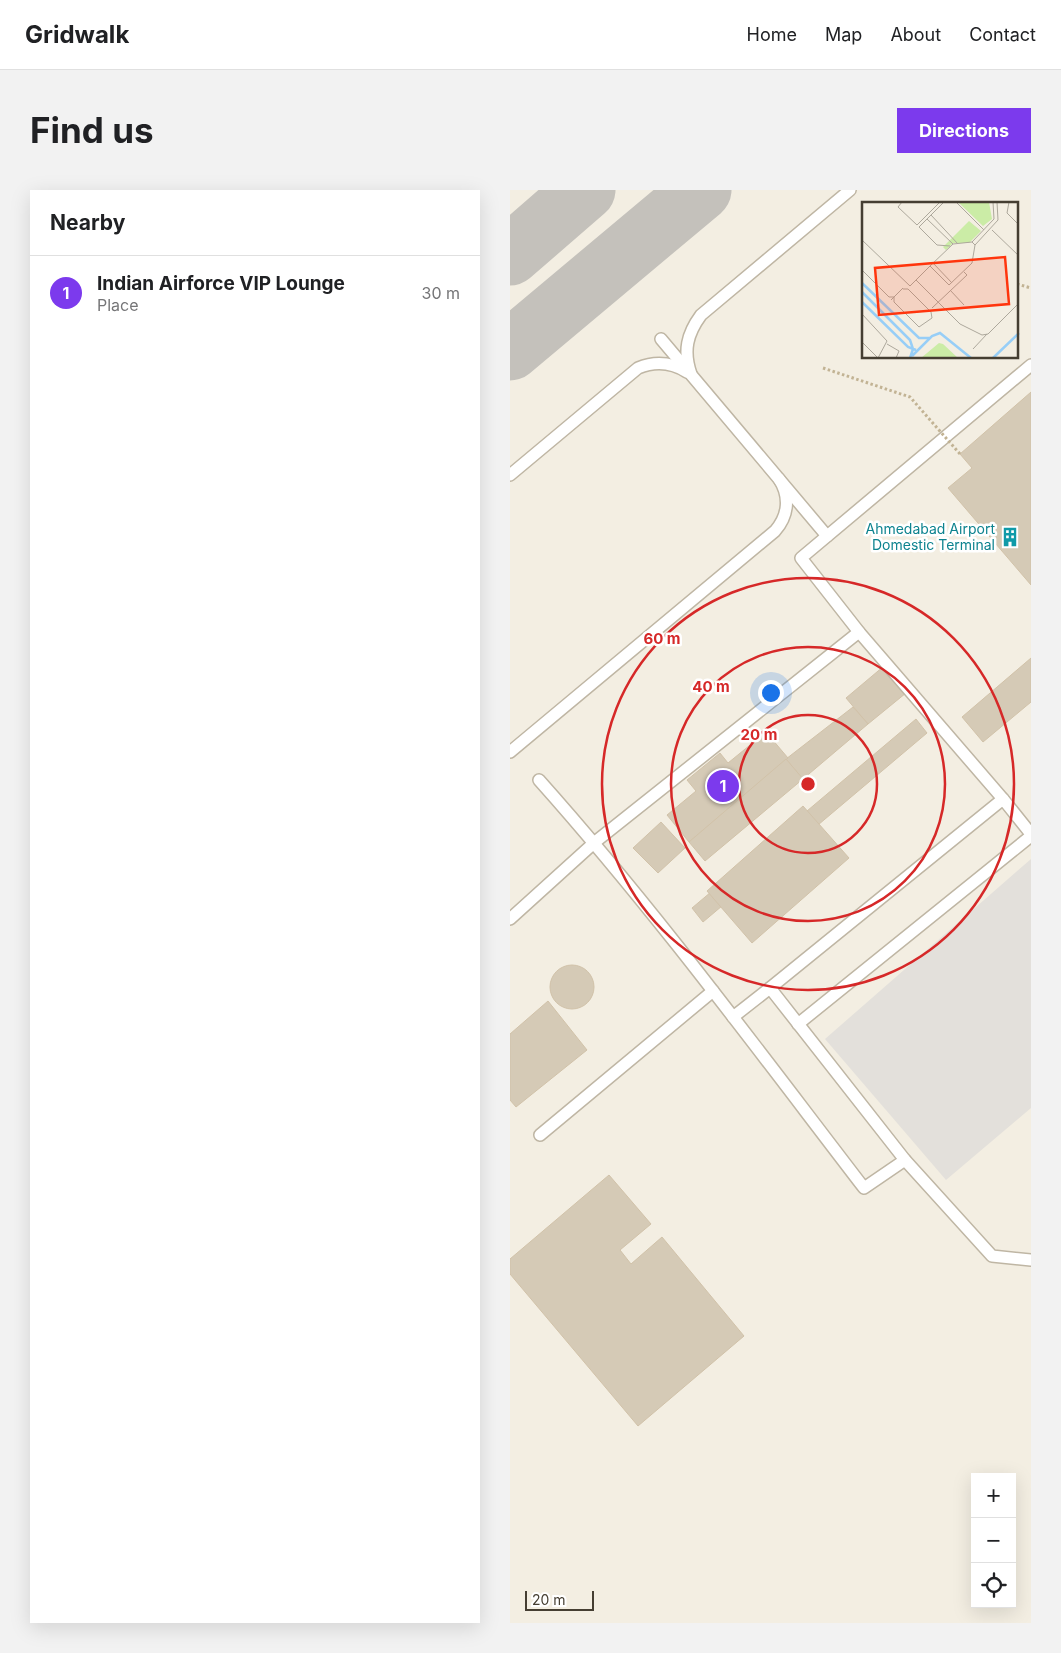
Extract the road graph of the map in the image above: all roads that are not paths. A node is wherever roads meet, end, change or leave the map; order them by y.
1 (850, 190) edge
2 (662, 339) dead end
3 (1031, 365) edge
4 (692, 375) junction
5 (510, 475) edge
6 (778, 479) junction
7 (827, 536) junction
8 (859, 632) junction
9 (510, 752) edge
10 (539, 780) dead end
11 (1003, 798) junction
12 (1031, 835) edge
13 (595, 842) junction
14 (510, 919) edge
15 (770, 988) junction
16 (713, 991) junction
17 (733, 1017) junction
18 (798, 1024) junction
19 (540, 1135) dead end
20 (905, 1160) junction
21 (1031, 1260) edge

1 - 4 lane
2 - 4 lane
3 - 7 lane
4 - 5 lane
4 - 6 lane
6 - 7 lane
6 - 9 lane
7 - 8 lane
8 - 11 lane
8 - 13 lane
10 - 13 lane
11 - 12 lane
11 - 15 lane
12 - 18 lane
13 - 14 lane
13 - 16 lane
15 - 17 lane
15 - 18 lane
16 - 17 lane
16 - 19 lane
17 - 20 lane
18 - 20 lane
20 - 21 lane

